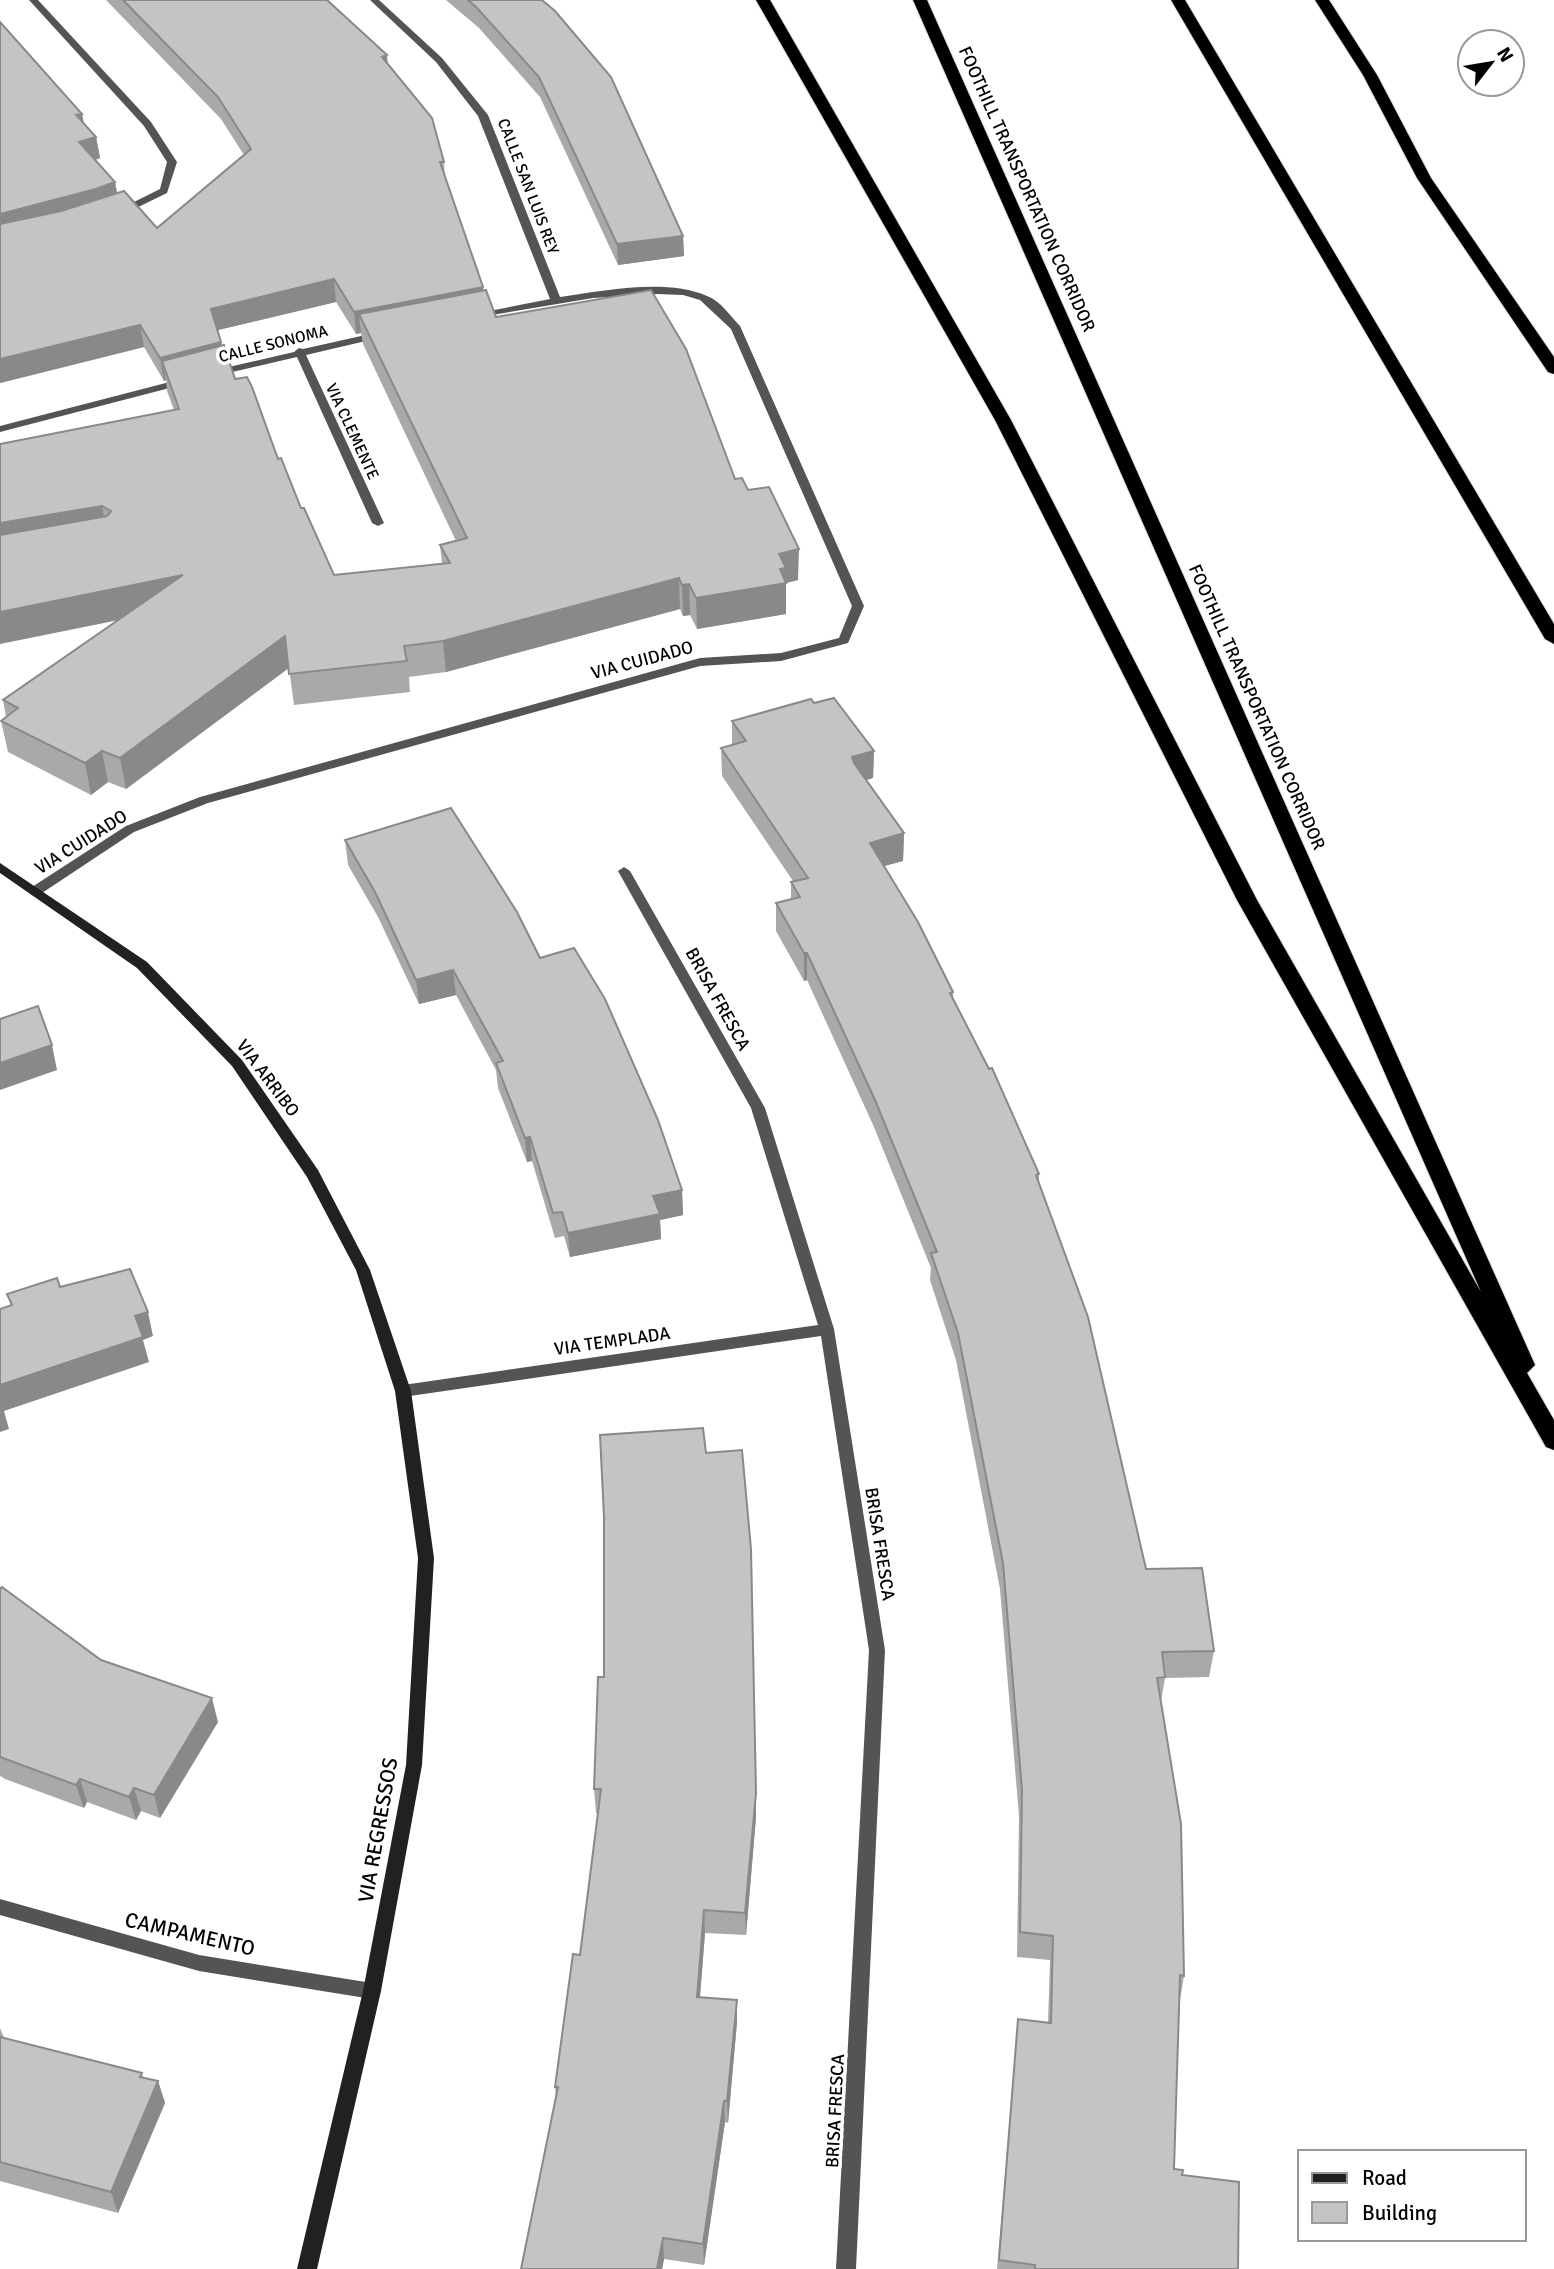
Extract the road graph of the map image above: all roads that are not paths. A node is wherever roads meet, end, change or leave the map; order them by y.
1 (33, 0) edge
2 (374, 0) edge
3 (763, 0) edge
4 (920, 0) edge
5 (1178, 0) edge
6 (1322, 0) edge
7 (113, 215) edge
8 (556, 301) junction
9 (467, 318) edge
10 (390, 333) edge
11 (299, 351) junction
12 (1554, 369) edge
13 (205, 376) edge
14 (192, 379) edge
15 (0, 429) edge
16 (378, 523) dead end
17 (1554, 639) edge
18 (0, 867) edge
19 (624, 871) dead end
20 (37, 890) junction
21 (827, 1329) junction
22 (403, 1391) junction
23 (1554, 1432) edge
24 (1554, 1441) edge
25 (0, 1907) edge
26 (372, 1991) junction
27 (307, 2269) edge
28 (846, 2269) edge

1 - 7 street
2 - 8 street, CALLE SAN LUIS REY
3 - 24 highway
4 - 23 highway, FOOTHILL TRANSPORTATION CORRIDOR
5 - 17 highway
6 - 12 highway
8 - 9 street
8 - 20 street, VIA CUIDADO
10 - 11 street, CALLE SONOMA
11 - 13 street, CALLE SONOMA
11 - 16 street, VIA CLEMENTE
14 - 15 street
18 - 20 street, VIA ARRIBO
19 - 21 street, BRISA FRESCA
20 - 22 street, VIA ARRIBO
21 - 22 street, VIA TEMPLADA
21 - 28 street, BRISA FRESCA
22 - 26 street, VIA REGRESSOS
25 - 26 street, CAMPAMENTO
26 - 27 street, VIA REGRESSOS

